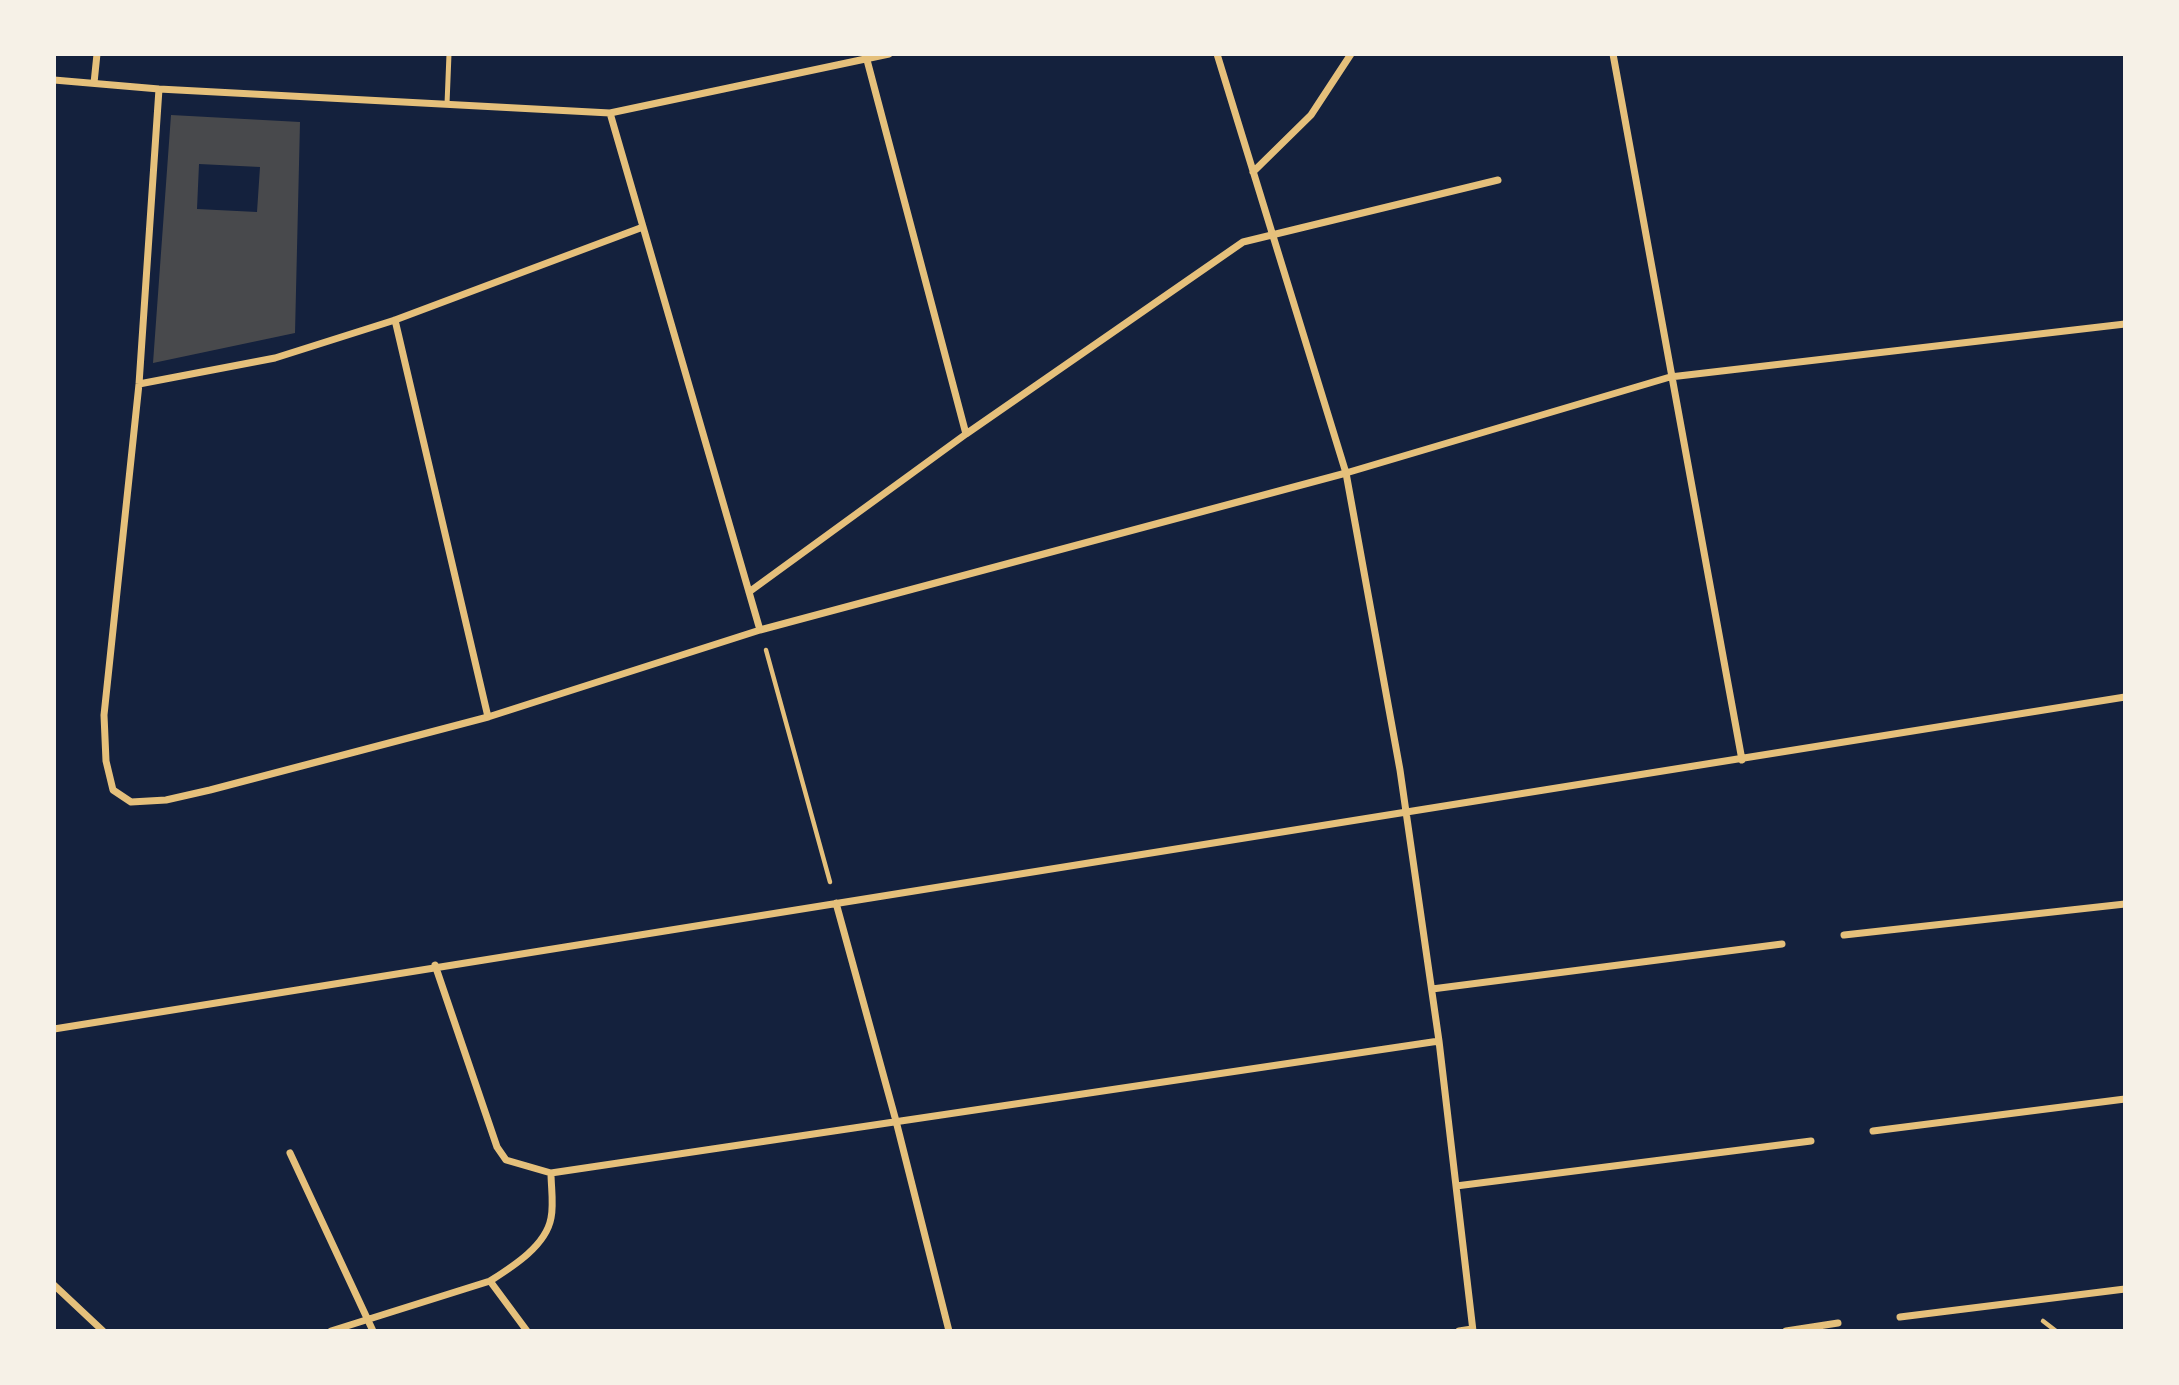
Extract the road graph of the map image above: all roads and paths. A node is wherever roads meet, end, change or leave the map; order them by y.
1 (97, 54) edge
2 (449, 54) edge
3 (889, 54) edge
4 (1217, 54) edge
5 (1351, 54) edge
6 (1613, 54) edge
7 (867, 60) junction
8 (54, 80) edge
9 (94, 83) junction
10 (159, 89) junction
11 (447, 104) junction
12 (610, 113) junction
13 (1253, 172) junction
14 (1498, 180) dead end
15 (643, 227) junction
16 (1272, 234) junction
17 (395, 320) junction
18 (2125, 324) edge
19 (1670, 377) junction
20 (139, 384) junction
21 (966, 434) junction
22 (1346, 473) junction
23 (750, 592) junction
24 (760, 630) junction
25 (2125, 697) edge
26 (488, 717) junction
27 (1742, 760) junction
28 (1407, 815) junction
29 (835, 903) junction
30 (2125, 904) edge
31 (1844, 935) dead end
32 (1782, 944) dead end
33 (435, 965) junction
34 (1432, 989) junction
35 (54, 1029) edge
36 (1439, 1041) junction
37 (2125, 1099) edge
38 (896, 1121) junction
39 (1873, 1130) dead end
40 (1811, 1141) dead end
41 (290, 1153) dead end
42 (551, 1173) junction
43 (1456, 1186) junction
44 (489, 1281) junction
45 (54, 1284) edge
46 (2125, 1290) edge
47 (1900, 1317) dead end
48 (367, 1319) junction
49 (1838, 1323) dead end
50 (1473, 1330) edge
51 (103, 1331) edge
52 (331, 1331) edge
53 (373, 1331) edge
54 (527, 1331) edge
55 (950, 1331) edge
56 (1459, 1331) edge
57 (1786, 1331) edge

1 - 9 street
2 - 11 lane
3 - 7 street
4 - 13 street
5 - 13 street
6 - 19 street
7 - 12 street
7 - 21 street
8 - 9 street
9 - 10 street
10 - 11 street
10 - 20 street
11 - 12 street
12 - 15 street
13 - 16 street
14 - 16 street
15 - 17 street
15 - 23 street
16 - 21 street
16 - 22 street
17 - 20 street
17 - 26 street
18 - 19 street
19 - 22 street
19 - 27 street
20 - 26 street
21 - 23 street
22 - 24 street
22 - 28 street
23 - 24 street
24 - 26 street
24 - 29 path
25 - 27 street
27 - 28 street
28 - 29 street
28 - 34 street
29 - 33 street
29 - 38 street
30 - 31 street
32 - 34 street
33 - 35 street
33 - 42 street
34 - 36 street
36 - 38 street
36 - 43 street
37 - 39 street
38 - 42 street
38 - 55 street
40 - 43 street
41 - 48 street
42 - 44 street
43 - 50 street
44 - 48 street
44 - 54 street
45 - 51 street
46 - 47 street
48 - 52 street
48 - 53 street
49 - 57 street
50 - 56 street

